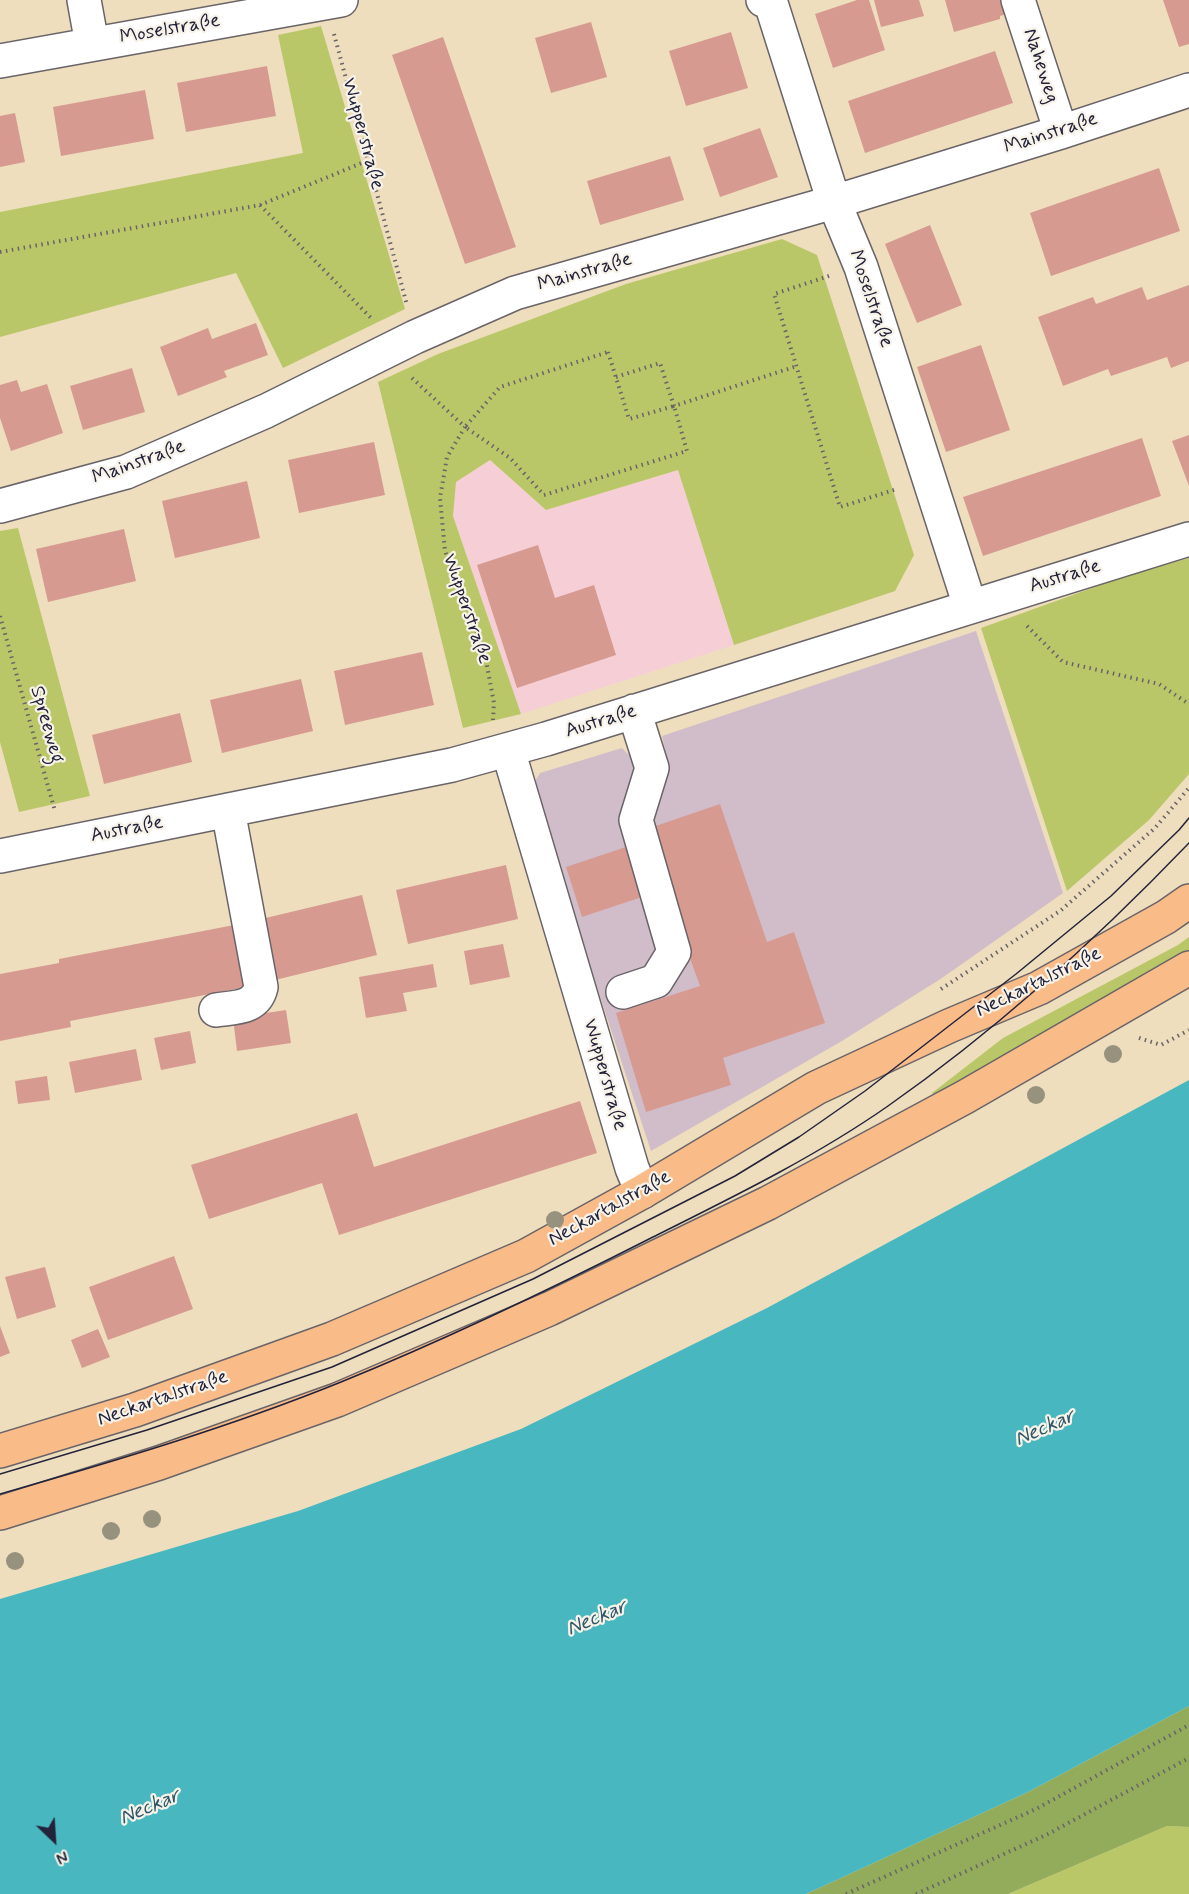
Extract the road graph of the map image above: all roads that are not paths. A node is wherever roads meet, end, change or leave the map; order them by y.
1 (84, 0) edge
2 (764, 0) edge
3 (771, 0) edge
4 (1018, 0) edge
5 (333, 1) edge
6 (92, 44) junction
7 (0, 61) edge
8 (1189, 90) edge
9 (1061, 132) junction
10 (834, 202) junction
11 (0, 506) edge
12 (1189, 538) edge
13 (970, 606) junction
14 (634, 711) junction
15 (500, 737) junction
16 (228, 810) junction
17 (0, 856) edge
18 (1189, 901) edge
19 (1189, 968) edge
20 (623, 992) dead end
21 (216, 1010) dead end
22 (642, 1192) junction
23 (0, 1451) edge
24 (0, 1513) edge

1 - 6 street
2 - 3 street, Moselstraße
3 - 10 street, Moselstraße
4 - 9 street, Naheweg
5 - 6 street, Moselstraße
6 - 7 street, Moselstraße
8 - 9 street, Mainstraße
9 - 10 street, Mainstraße
10 - 11 street, Mainstraße
10 - 13 street, Moselstraße
12 - 13 street, Austraße
13 - 14 street, Austraße
14 - 15 street, Austraße
14 - 20 street
15 - 16 street, Austraße
15 - 22 street, Wupperstraße
16 - 17 street, Austraße
16 - 21 street
18 - 22 main road, Neckartalstraße
19 - 24 main road
22 - 23 main road, Neckartalstraße

